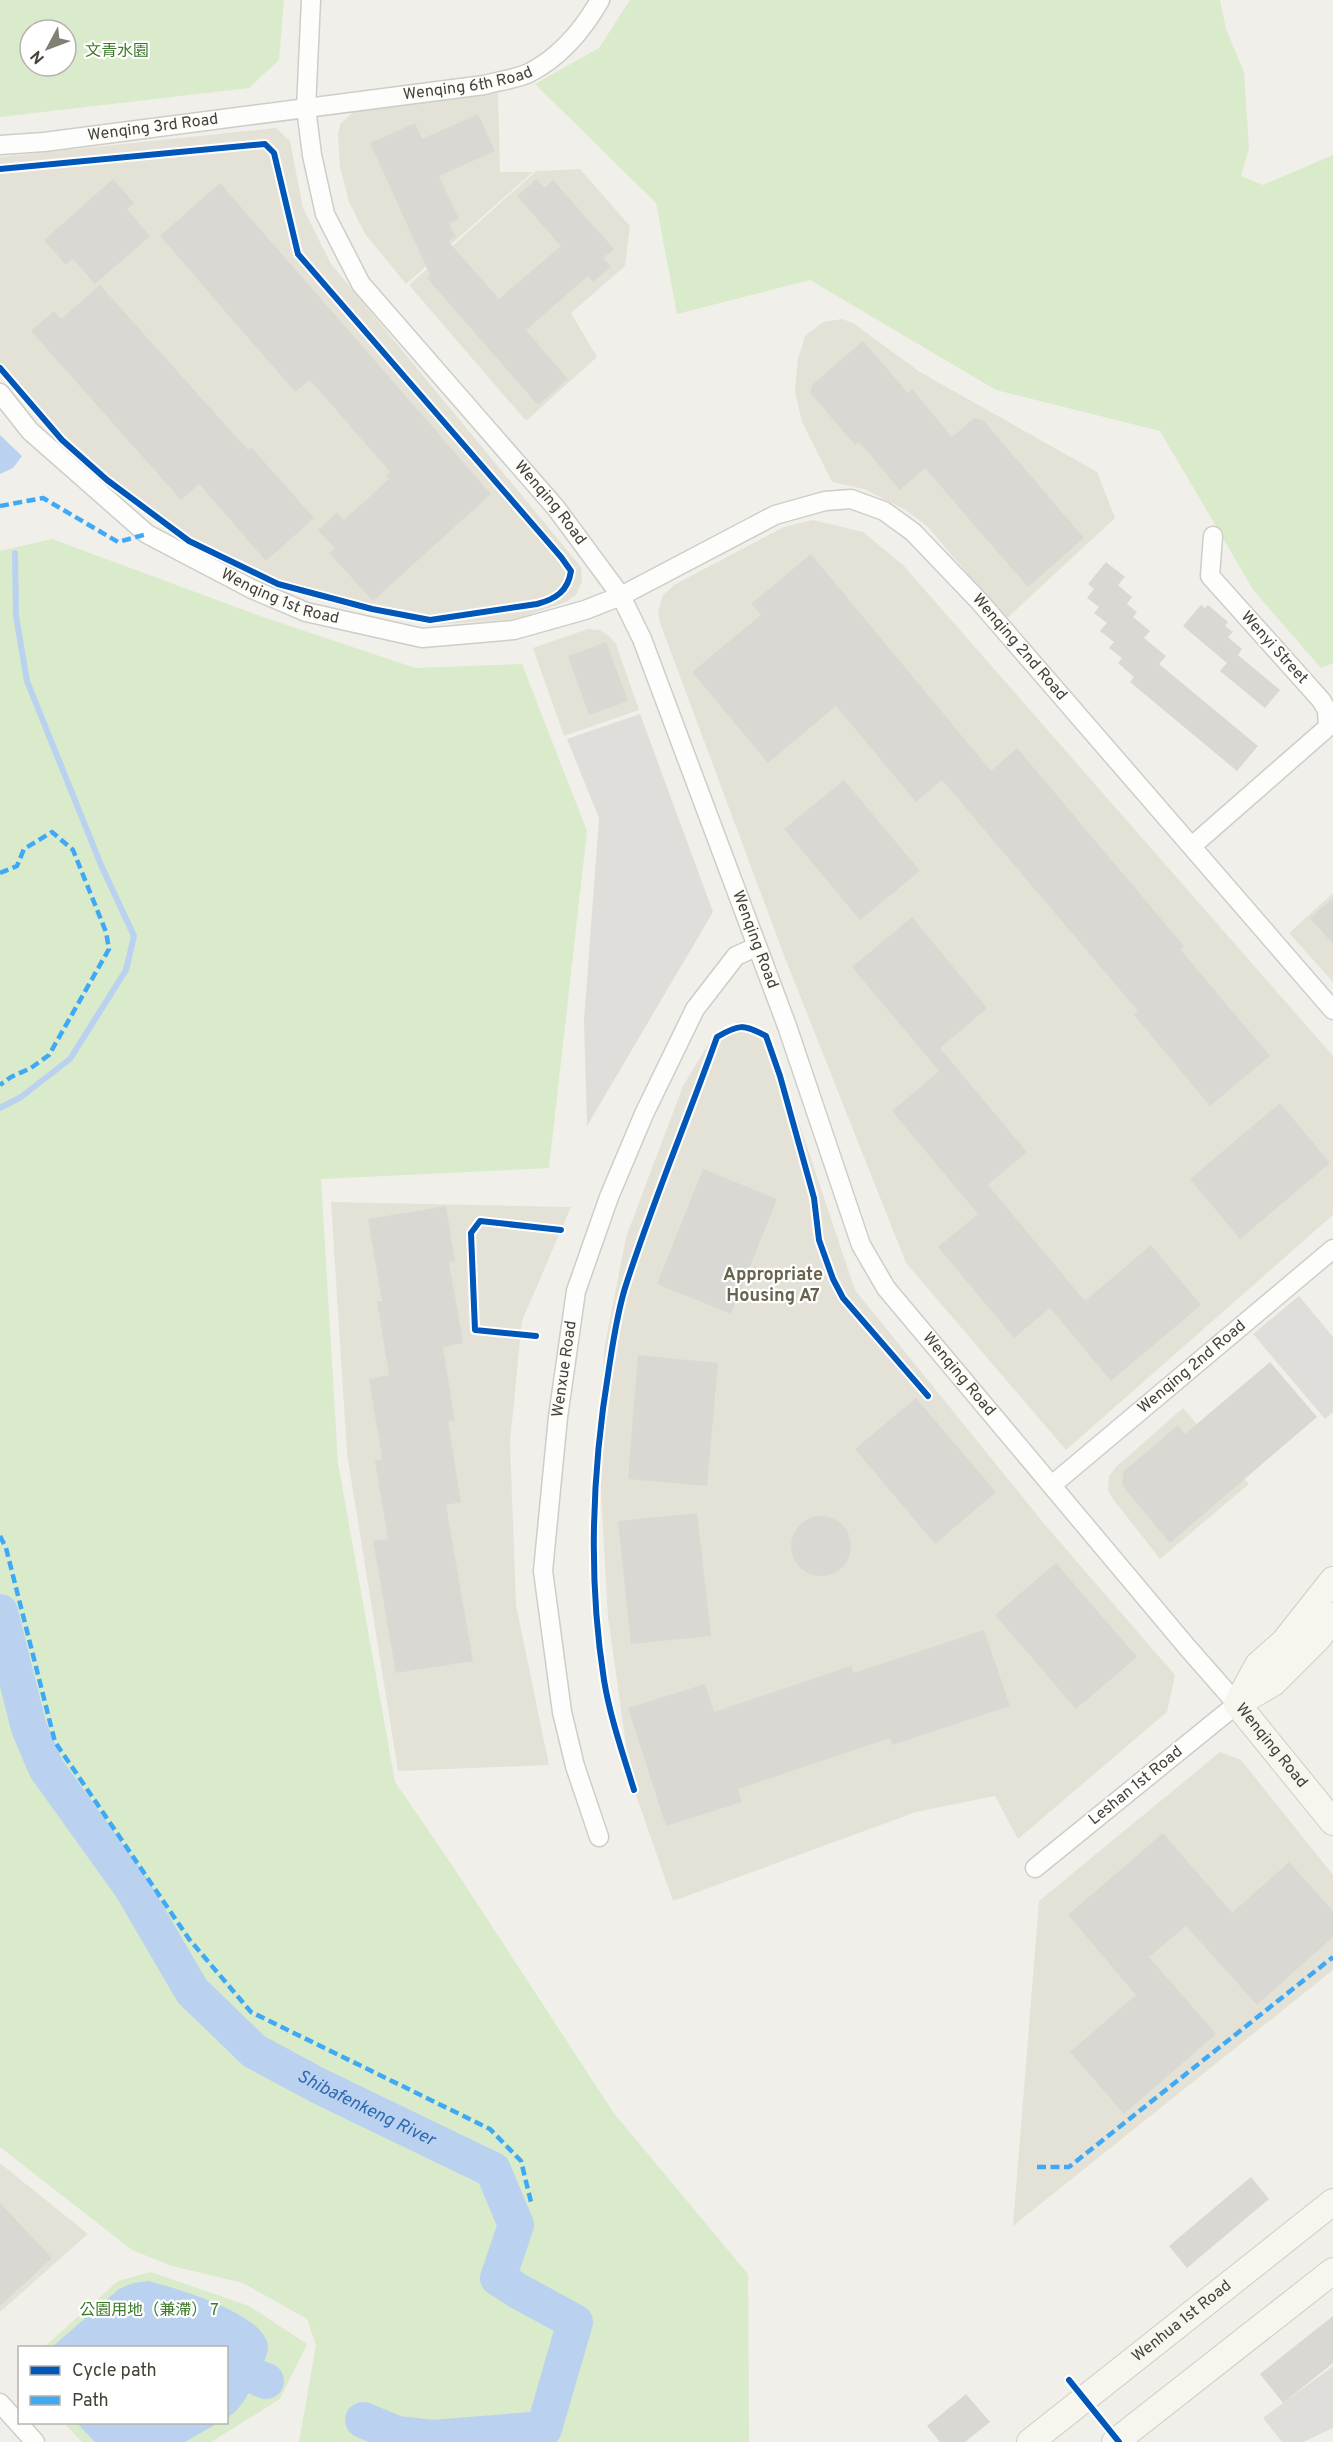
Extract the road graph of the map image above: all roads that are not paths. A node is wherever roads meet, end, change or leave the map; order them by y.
1 (311, 0) edge
2 (600, 0) edge
3 (306, 108) junction
4 (0, 145) edge
5 (0, 393) edge
6 (1213, 536) dead end
7 (621, 596) junction
8 (1192, 846) junction
9 (756, 947) junction
10 (1333, 1010) edge
11 (1333, 1250) edge
12 (1052, 1485) junction
13 (1333, 1580) edge
14 (1333, 1616) edge
15 (1237, 1704) junction
16 (1333, 1822) edge
17 (599, 1837) dead end
18 (1035, 1868) dead end
19 (1333, 2202) edge
20 (1333, 2271) edge
21 (0, 2403) edge
22 (18, 2423) edge
23 (19, 2424) edge
24 (1041, 2439) edge
25 (35, 2442) edge
26 (1115, 2442) edge

1 - 3 street, Wenqing Road
2 - 3 street, Wenqing 6th Road
3 - 4 street, Wenqing 3rd Road
3 - 7 street, Wenqing Road
5 - 7 street, Wenqing 1st Road
6 - 8 street, Wenyi Street
7 - 8 street, Wenqing 2nd Road
7 - 9 street, Wenqing Road
8 - 10 street, Wenqing 2nd Road
9 - 12 street, Wenqing Road
9 - 17 street, Wenxue Road
11 - 12 street, Wenqing 2nd Road
12 - 15 street, Wenqing Road
13 - 15 street
14 - 15 street
15 - 16 street, Wenqing Road
15 - 18 street, Leshan 1st Road
19 - 24 street, Wenhua 1st Road
20 - 26 street
21 - 22 street
23 - 25 street

